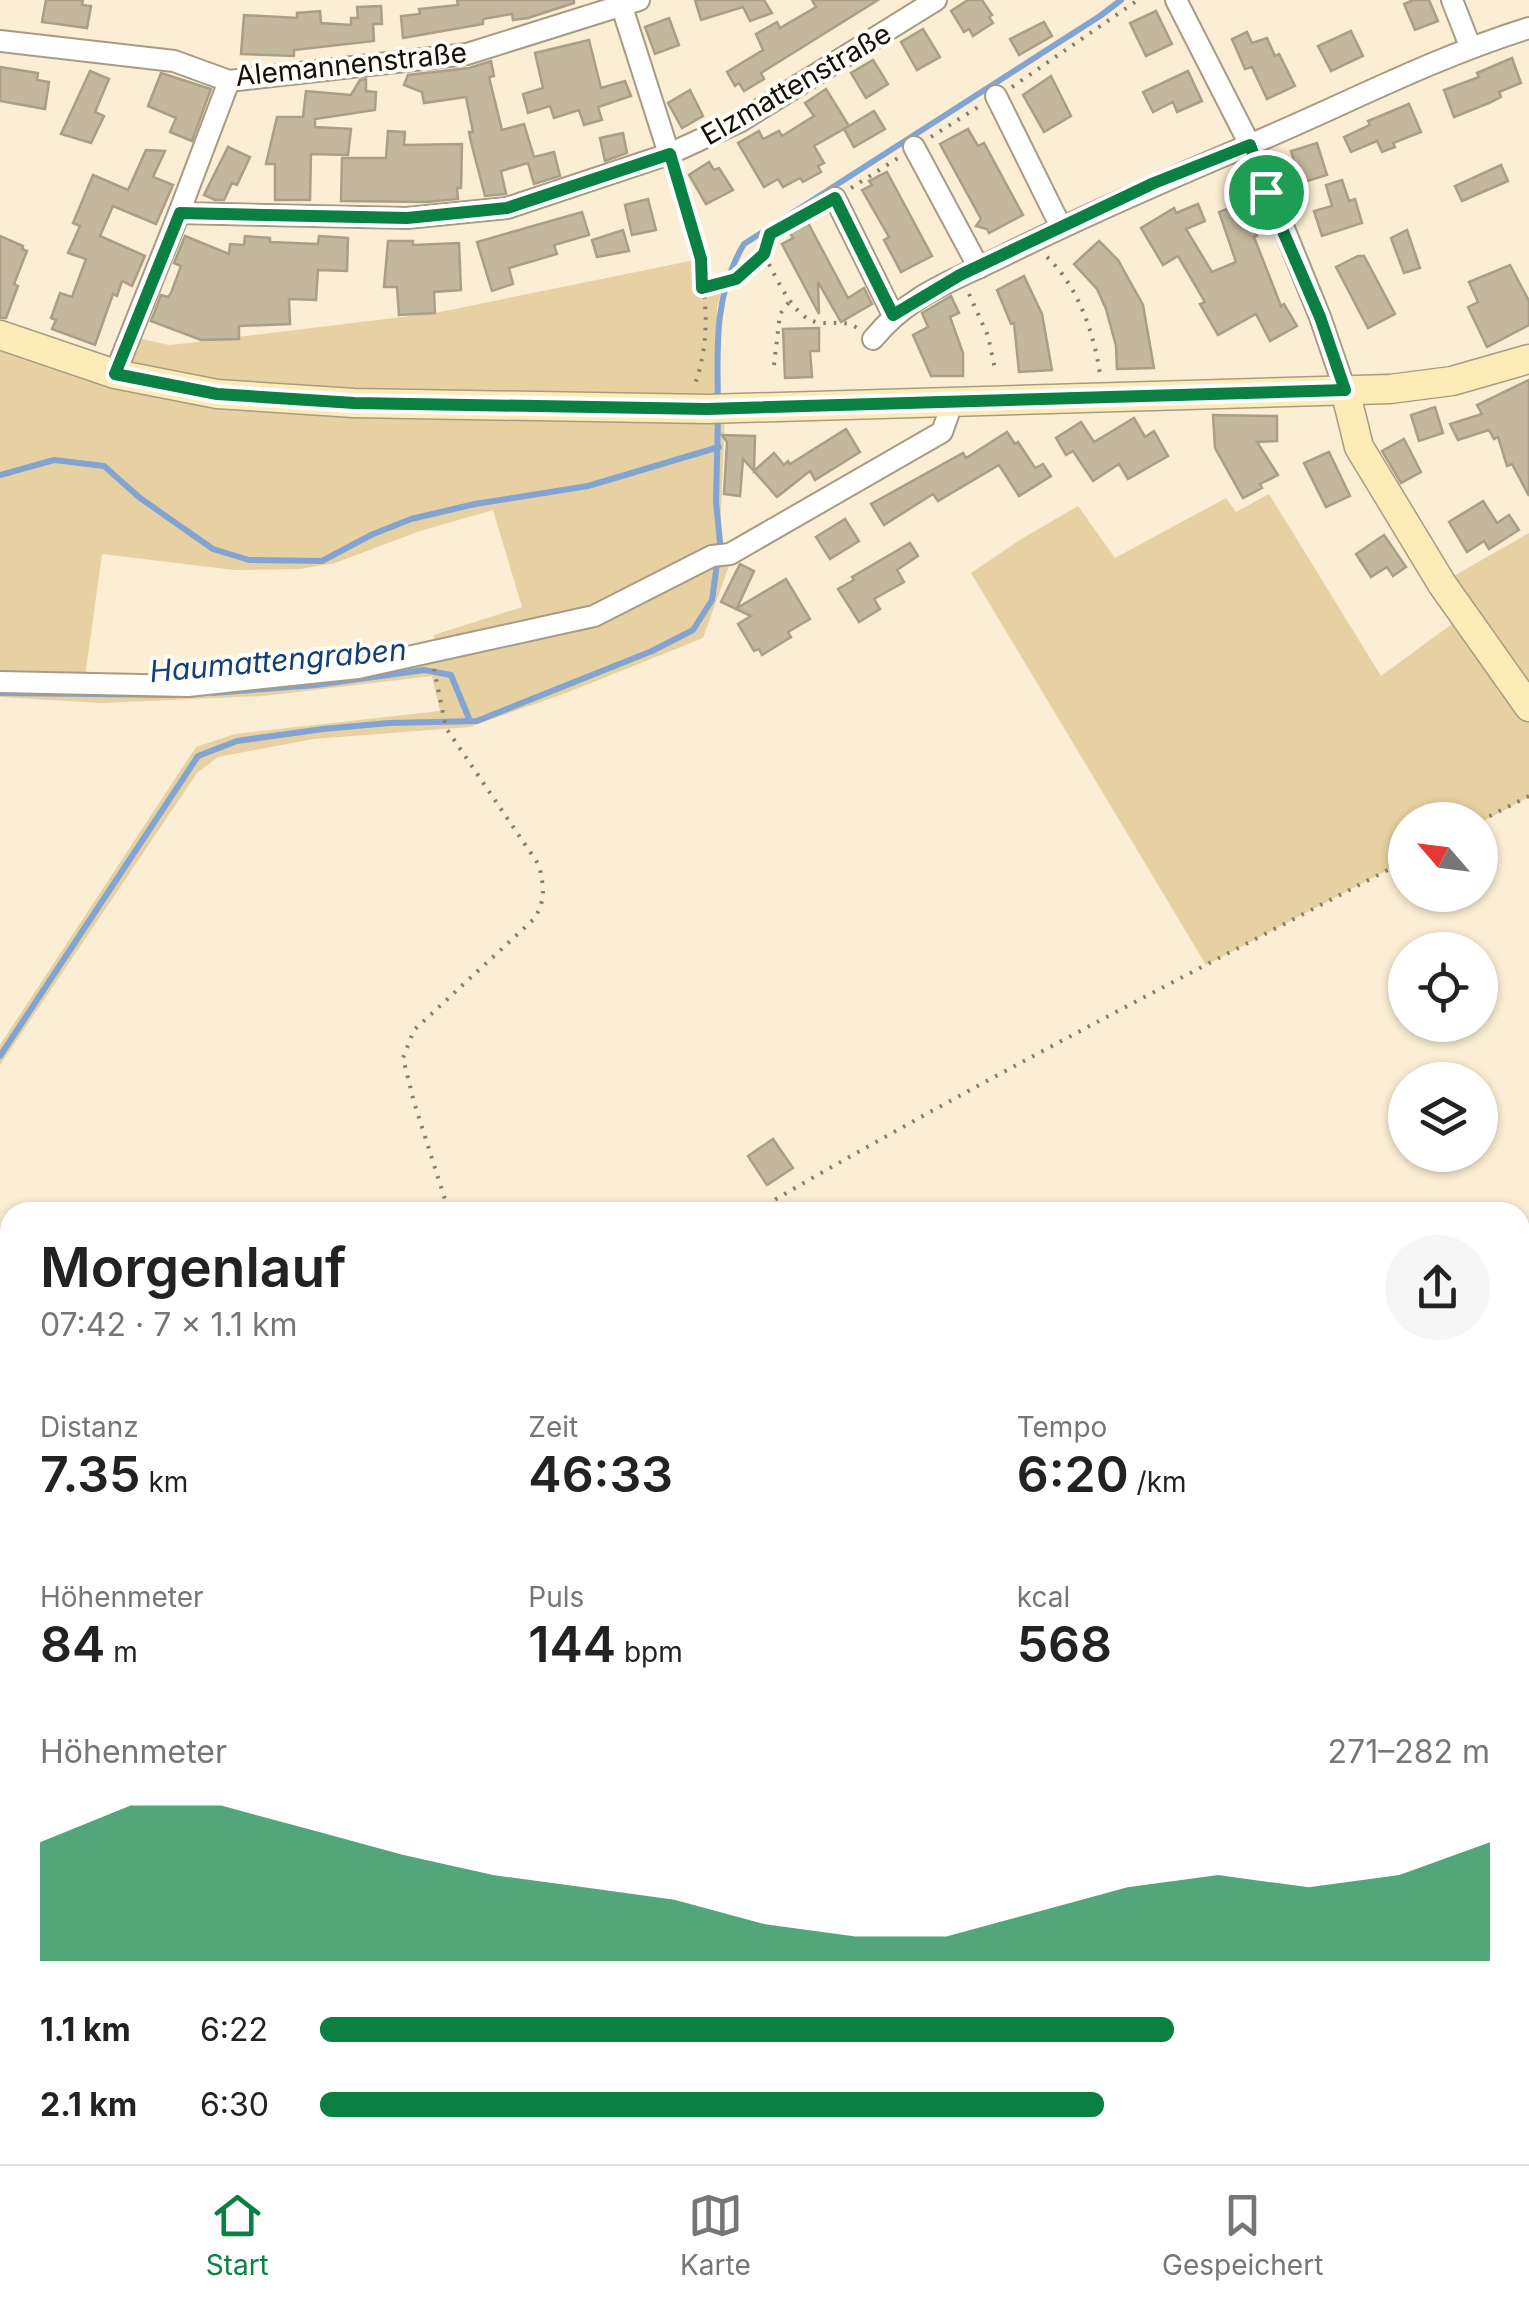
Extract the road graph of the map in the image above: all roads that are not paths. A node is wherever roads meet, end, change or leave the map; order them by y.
1 (936, 0) edge
2 (1176, 0) edge
3 (1452, 0) edge
4 (630, 4) edge
5 (1529, 28) edge
6 (0, 41) edge
7 (1470, 46) junction
8 (229, 80) junction
9 (996, 96) road end
10 (1250, 145) junction
11 (914, 147) road end
12 (670, 154) junction
13 (835, 198) road end
14 (180, 213) junction
15 (1060, 227) junction
16 (969, 271) junction
17 (893, 315) junction
18 (0, 336) edge
19 (873, 339) road end
20 (1529, 359) edge
21 (115, 374) junction
22 (1345, 390) junction
23 (953, 401) junction
24 (0, 682) edge
25 (1529, 707) edge

1 - 12 street, Elzmattenstraße
2 - 10 street
3 - 7 street
4 - 8 street, Alemannenstraße
4 - 12 street
5 - 7 street
6 - 8 street, Alemannenstraße
7 - 10 street
8 - 14 street
9 - 15 street
10 - 15 street
10 - 22 street
11 - 16 street
12 - 14 street, Elzmattenstraße
13 - 17 street
14 - 21 street
15 - 16 street
16 - 17 street
17 - 19 street
18 - 21 street
20 - 22 street
21 - 23 street
22 - 23 street
22 - 25 street
23 - 24 street

